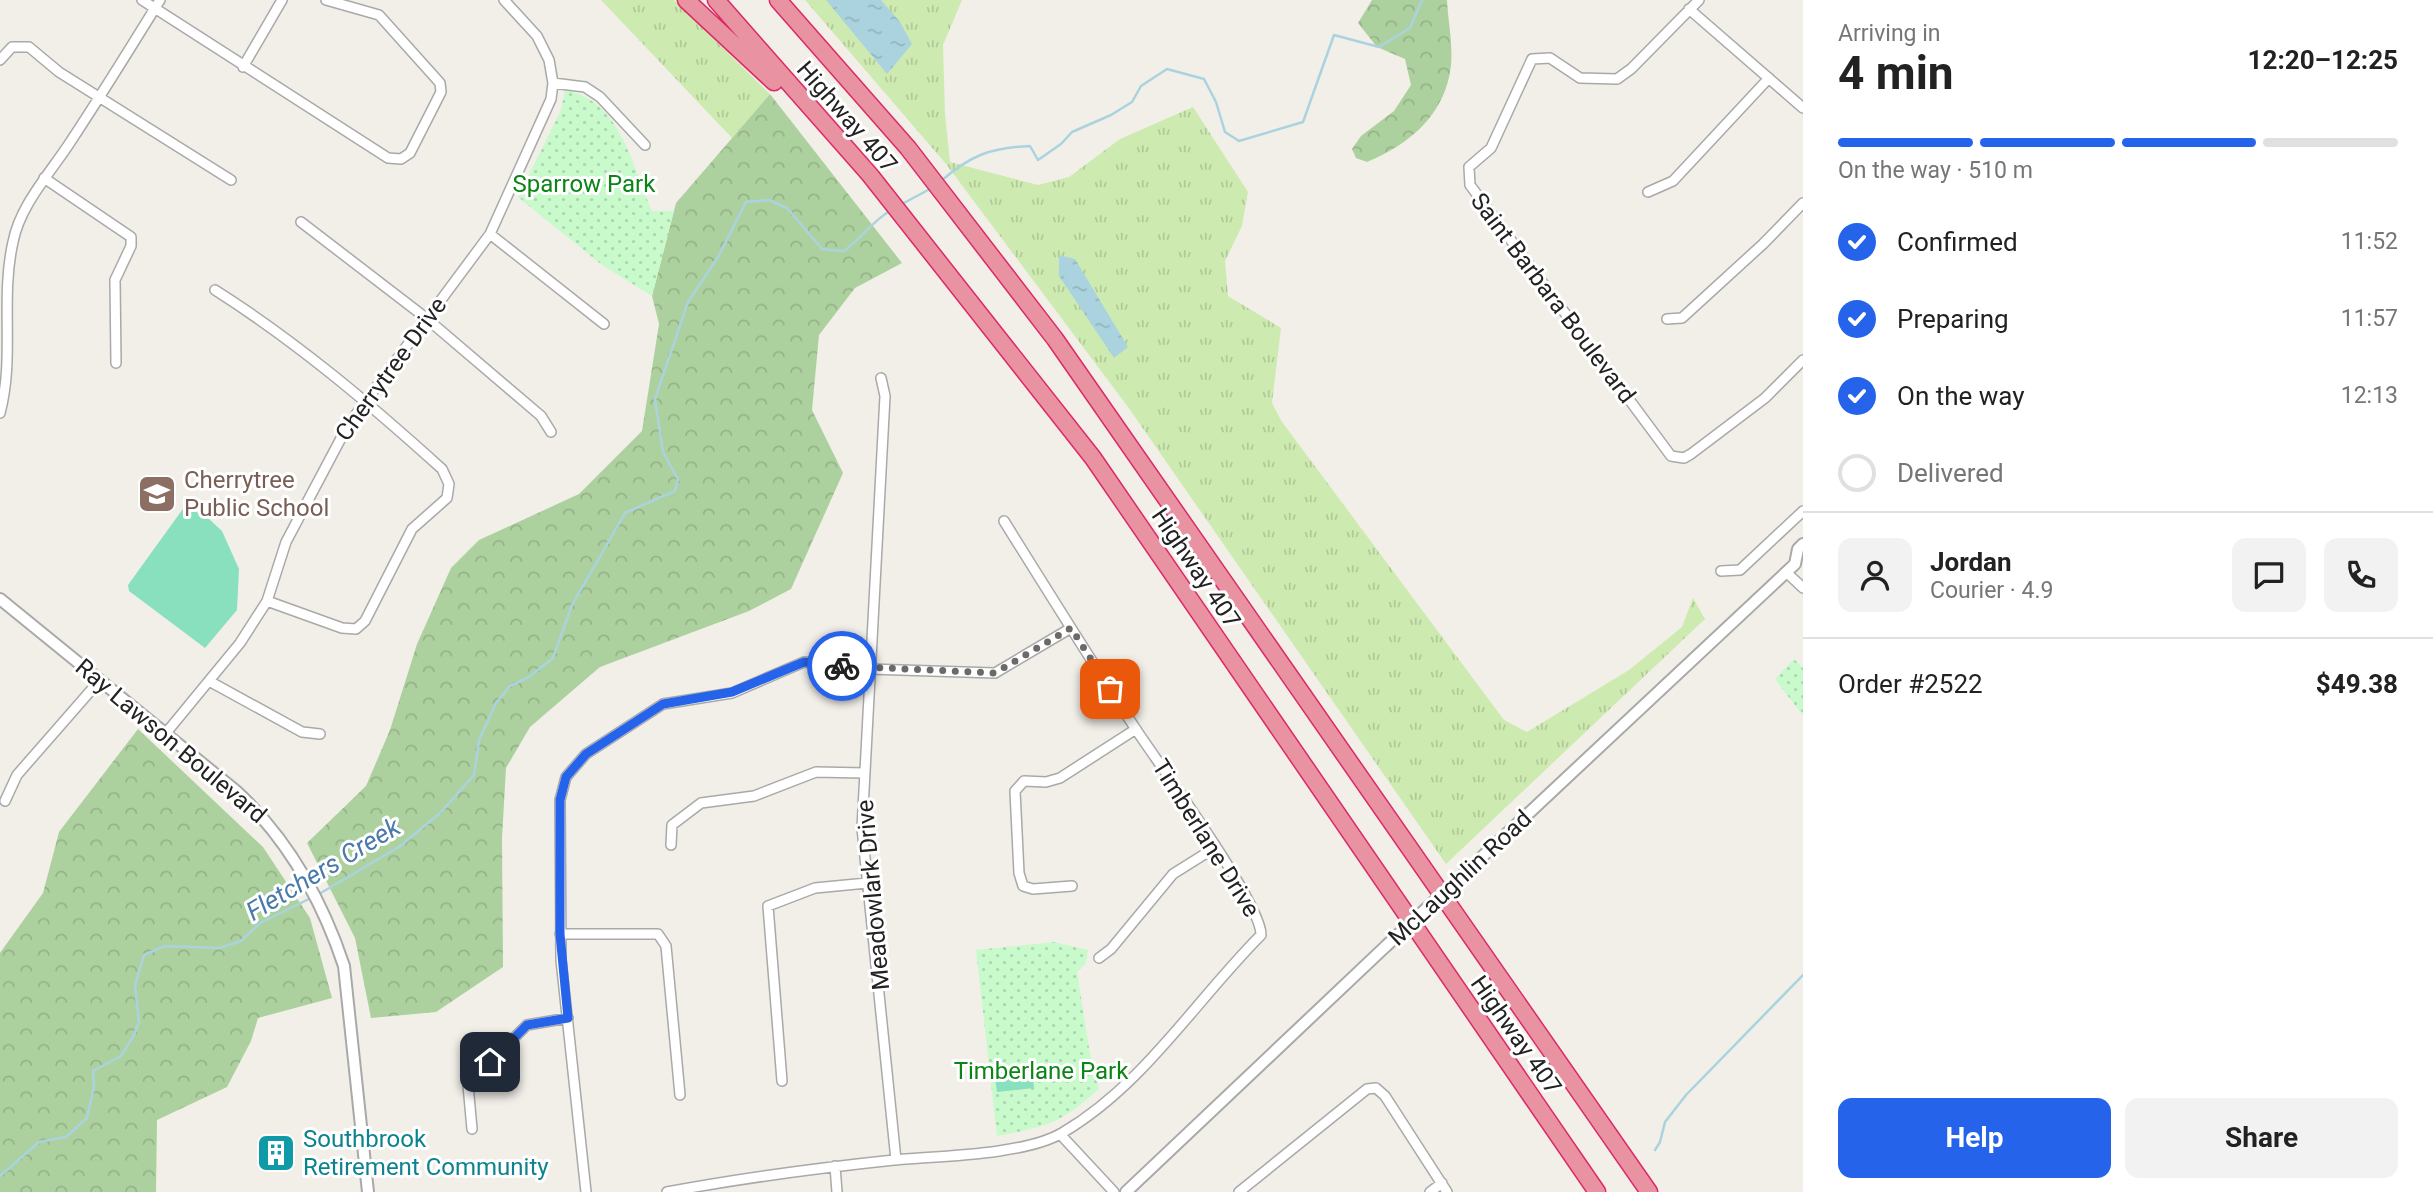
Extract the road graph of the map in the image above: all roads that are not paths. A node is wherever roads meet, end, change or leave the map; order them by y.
1 (142, 0) edge
2 (282, 0) edge
3 (326, 0) edge
4 (504, 0) edge
5 (686, 0) edge
6 (716, 0) edge
7 (778, 0) edge
8 (790, 0) edge
9 (1699, 0) edge
10 (157, 4) edge
11 (1689, 9) junction
12 (800, 22) junction
13 (0, 60) edge
14 (243, 67) junction
15 (1769, 78) junction
16 (552, 83) junction
17 (798, 96) junction
18 (100, 97) junction
19 (1803, 108) edge
20 (645, 145) dead end
21 (44, 178) junction
22 (231, 180) dead end
23 (1648, 192) dead end
24 (1803, 203) edge
25 (301, 222) dead end
26 (490, 234) junction
27 (215, 290) dead end
28 (426, 318) junction
29 (1667, 319) dead end
30 (604, 324) dead end
31 (1803, 360) edge
32 (116, 363) dead end
33 (881, 378) dead end
34 (366, 400) junction
35 (0, 413) edge
36 (551, 432) dead end
37 (1803, 511) edge
38 (1004, 521) dead end
39 (1803, 544) edge
40 (1799, 564) edge
41 (1721, 571) dead end
42 (1786, 572) junction
43 (1803, 588) edge
44 (0, 599) edge
45 (267, 601) junction
46 (1071, 628) junction
47 (869, 669) junction
48 (100, 680) junction
49 (209, 681) junction
50 (1136, 729) junction
51 (166, 733) junction
52 (320, 734) dead end
53 (864, 773) junction
54 (5, 801) dead end
55 (671, 845) dead end
56 (1216, 847) junction
57 (867, 883) junction
58 (1072, 886) dead end
59 (560, 934) junction
60 (1099, 958) dead end
61 (568, 1018) junction
62 (782, 1081) dead end
63 (680, 1095) dead end
64 (472, 1129) dead end
65 (1060, 1134) junction
66 (896, 1160) junction
67 (835, 1166) junction
68 (1442, 1183) junction
69 (697, 1189) edge
70 (368, 1192) edge
71 (586, 1192) edge
72 (667, 1192) edge
73 (837, 1192) edge
74 (1114, 1192) edge
75 (1126, 1192) edge
76 (1240, 1192) edge
77 (1430, 1192) edge
78 (1447, 1192) edge
79 (1597, 1192) edge
80 (1649, 1192) edge

1 - 10 street
2 - 14 street
3 - 14 street
4 - 16 street, Cherrytree Drive
5 - 17 highway
6 - 17 highway, Highway 407
7 - 12 highway, Highway 407
8 - 12 highway
9 - 11 street, Saint Barbara Boulevard
10 - 14 street
10 - 18 street
11 - 15 street
11 - 31 street, Saint Barbara Boulevard
12 - 80 highway, Highway 407
13 - 18 street
15 - 19 street
15 - 23 street
16 - 20 street
16 - 26 street, Cherrytree Drive
17 - 79 highway, Highway 407
18 - 21 street
18 - 22 street
21 - 32 street
21 - 35 street
24 - 29 street
25 - 28 street
26 - 28 street, Cherrytree Drive
26 - 30 street
27 - 34 street
28 - 34 street, Cherrytree Drive
28 - 36 street
33 - 47 street, Meadowlark Drive
34 - 45 street, Cherrytree Drive
34 - 45 street
37 - 41 street
38 - 46 street, Timberlane Drive
39 - 40 street, McLaughlin Road
40 - 42 street, McLaughlin Road
42 - 43 street
42 - 75 street, McLaughlin Road, bridge
44 - 48 street, Ray Lawson Boulevard
45 - 49 street, Cherrytree Drive
46 - 47 street
46 - 50 street, Timberlane Drive
47 - 53 street, Meadowlark Drive
47 - 59 street
48 - 51 street, Ray Lawson Boulevard
48 - 54 street
49 - 51 street, Cherrytree Drive
49 - 52 street
50 - 56 street, Timberlane Drive
50 - 58 street
51 - 70 street, Ray Lawson Boulevard
53 - 55 street
53 - 57 street, Meadowlark Drive
56 - 60 street
56 - 65 street, Timberlane Drive
57 - 62 street
57 - 66 street, Meadowlark Drive
59 - 61 street
59 - 63 street
61 - 64 street
61 - 71 street
65 - 66 street, Timberlane Drive
65 - 74 street
66 - 67 street, Timberlane Drive
67 - 69 street, Timberlane Drive
67 - 73 street
68 - 76 street
68 - 77 street
68 - 78 street
69 - 72 street, Timberlane Drive

